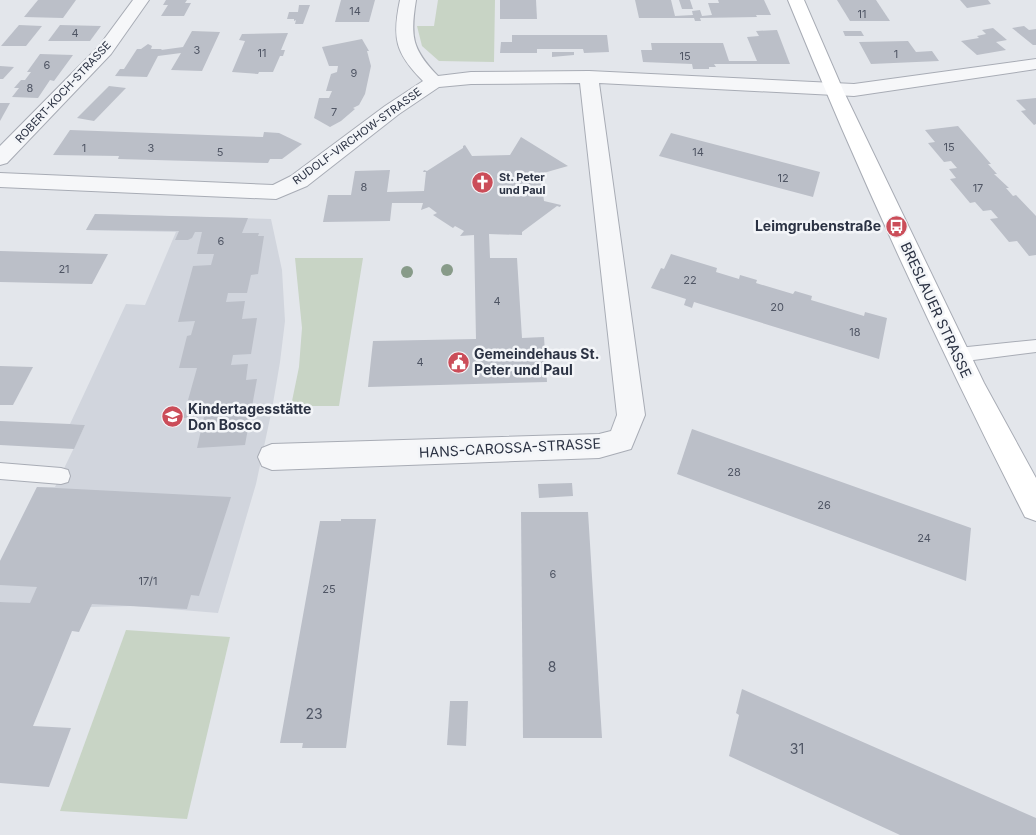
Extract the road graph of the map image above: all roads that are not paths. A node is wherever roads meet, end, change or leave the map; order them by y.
1 (141, 0) edge
2 (408, 0) edge
3 (796, 0) edge
4 (1036, 64) edge
5 (589, 78) junction
6 (434, 82) junction
7 (834, 90) junction
8 (0, 158) edge
9 (0, 180) edge
10 (1036, 346) edge
11 (958, 355) junction
12 (272, 457) dead end
13 (0, 471) edge
14 (60, 476) dead end
15 (1036, 507) edge

1 - 8 street, ROBERT-KOCH-STRASSE
2 - 6 street
3 - 7 street, BRESLAUER STRASSE
4 - 7 street
5 - 6 street, RUDOLF-VIRCHOW-STRASSE
5 - 7 street, RUDOLF-VIRCHOW-STRASSE
5 - 12 street, HANS-CAROSSA-STRASSE
6 - 9 street, RUDOLF-VIRCHOW-STRASSE
7 - 11 street, BRESLAUER STRASSE
10 - 11 lane
11 - 15 street, BRESLAUER STRASSE
13 - 14 lane

